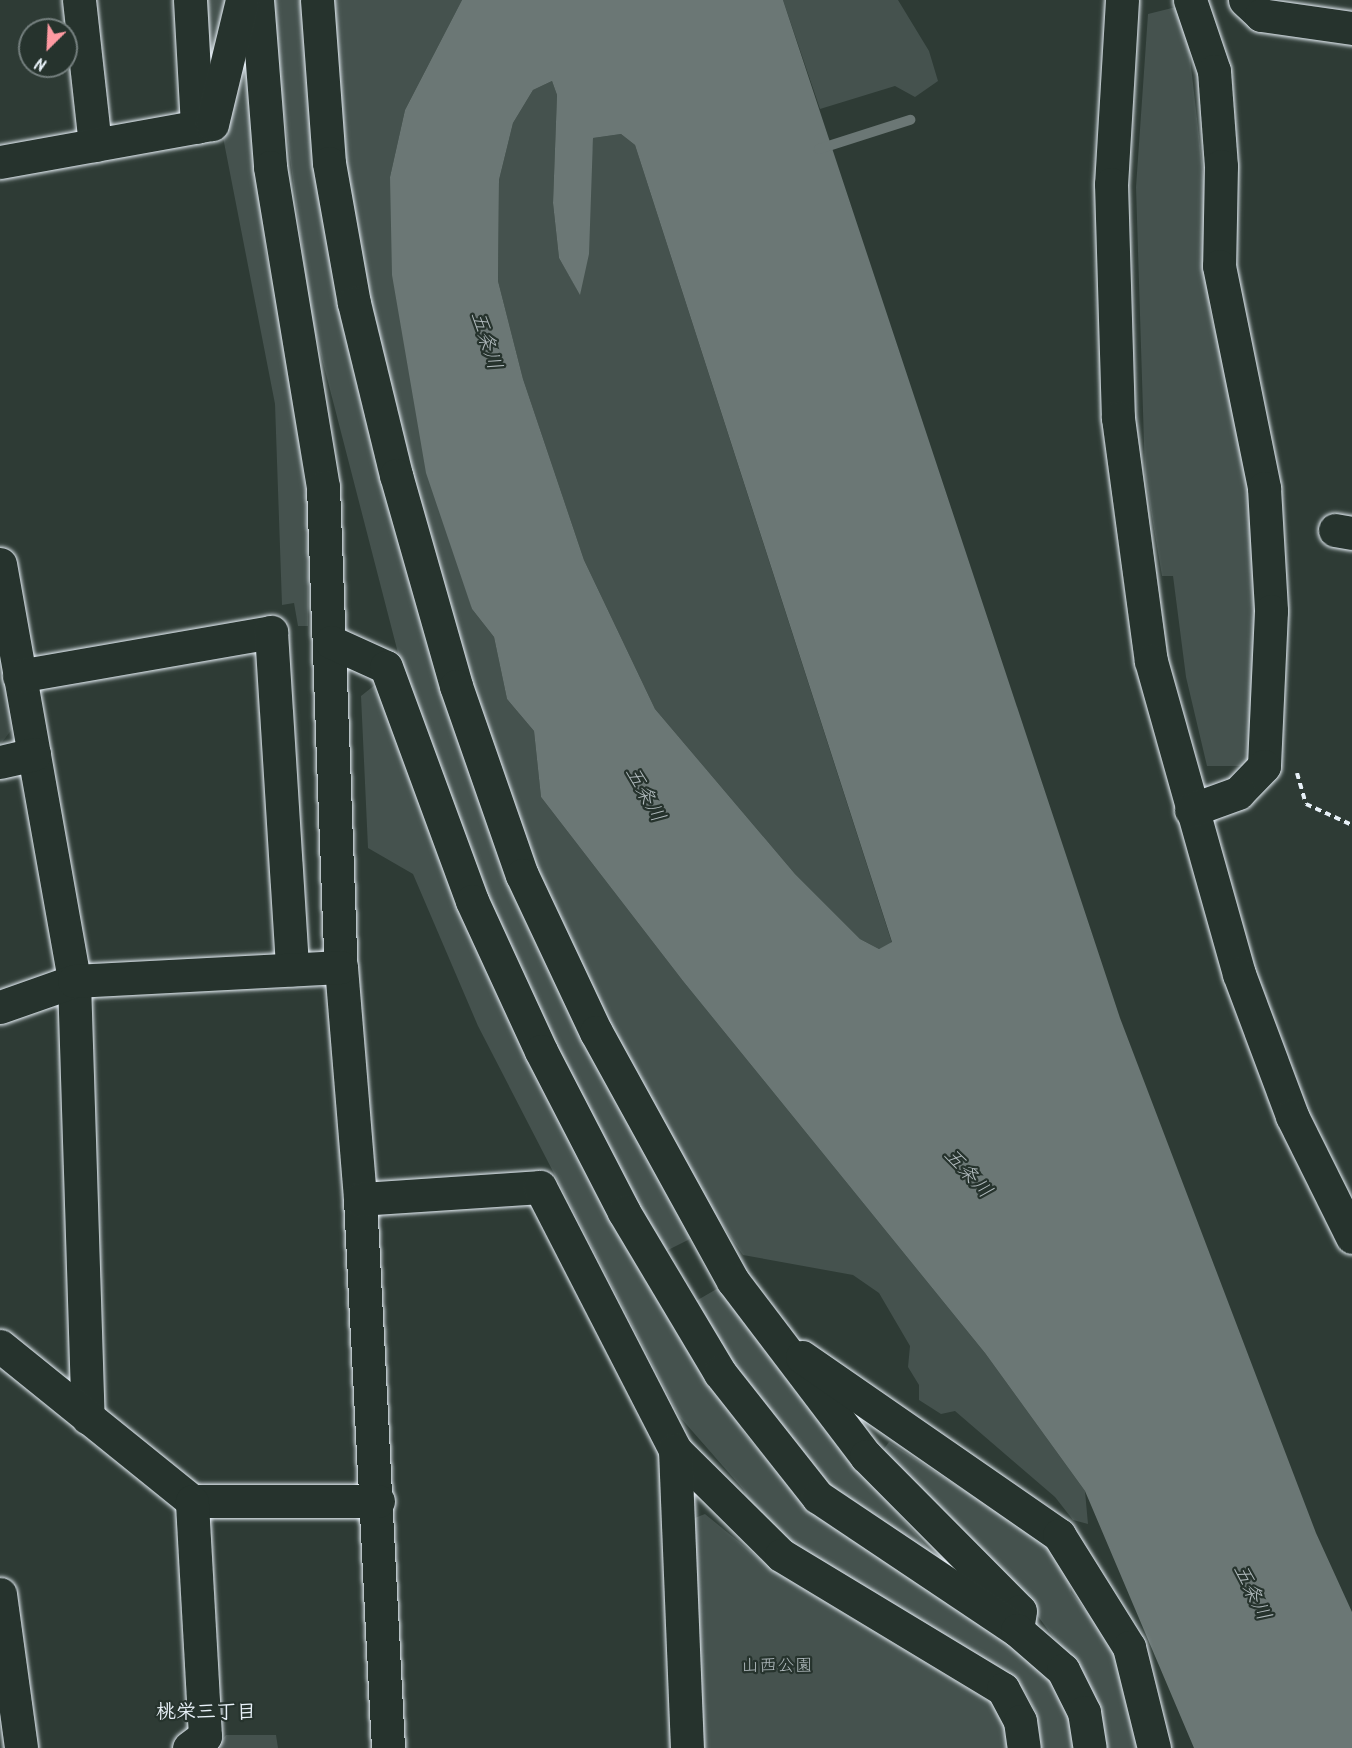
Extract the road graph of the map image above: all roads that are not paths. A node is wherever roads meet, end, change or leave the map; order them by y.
1 (79, 0) edge
2 (190, 0) edge
3 (242, 0) edge
4 (257, 0) edge
5 (317, 0) edge
6 (1122, 0) edge
7 (1190, 0) edge
8 (1245, 0) edge
9 (1352, 28) edge
10 (197, 127) junction
11 (95, 145) junction
12 (0, 162) edge
13 (0, 564) edge
14 (331, 642) junction
15 (20, 676) junction
16 (33, 754) junction
17 (0, 762) edge
18 (1191, 810) junction
19 (341, 967) junction
20 (292, 969) junction
21 (74, 981) junction
22 (0, 1007) edge
23 (360, 1199) junction
24 (1352, 1237) edge
25 (778, 1341) junction
26 (0, 1346) edge
27 (88, 1418) junction
28 (675, 1450) junction
29 (192, 1501) junction
30 (378, 1501) junction
31 (0, 1594) edge
32 (1017, 1630) junction
33 (21, 1748) edge
34 (189, 1748) edge
35 (388, 1748) edge
36 (687, 1748) edge
37 (1024, 1748) edge
38 (1090, 1748) edge
39 (1154, 1748) edge

1 - 11 street
2 - 10 street
3 - 10 street
4 - 14 street
5 - 25 street
6 - 18 street
7 - 18 street
8 - 9 street
10 - 11 street
11 - 12 street
13 - 15 street
14 - 19 street
14 - 32 street
15 - 16 street
15 - 20 street
16 - 17 street
16 - 21 street
18 - 24 street
19 - 20 street
19 - 23 street
20 - 21 street
21 - 22 street
21 - 27 street
23 - 28 street
23 - 30 street
25 - 32 street
25 - 39 street
26 - 27 street
27 - 29 street
28 - 36 street
28 - 37 street
29 - 30 street
29 - 34 street
30 - 35 street
31 - 33 street
32 - 38 street

